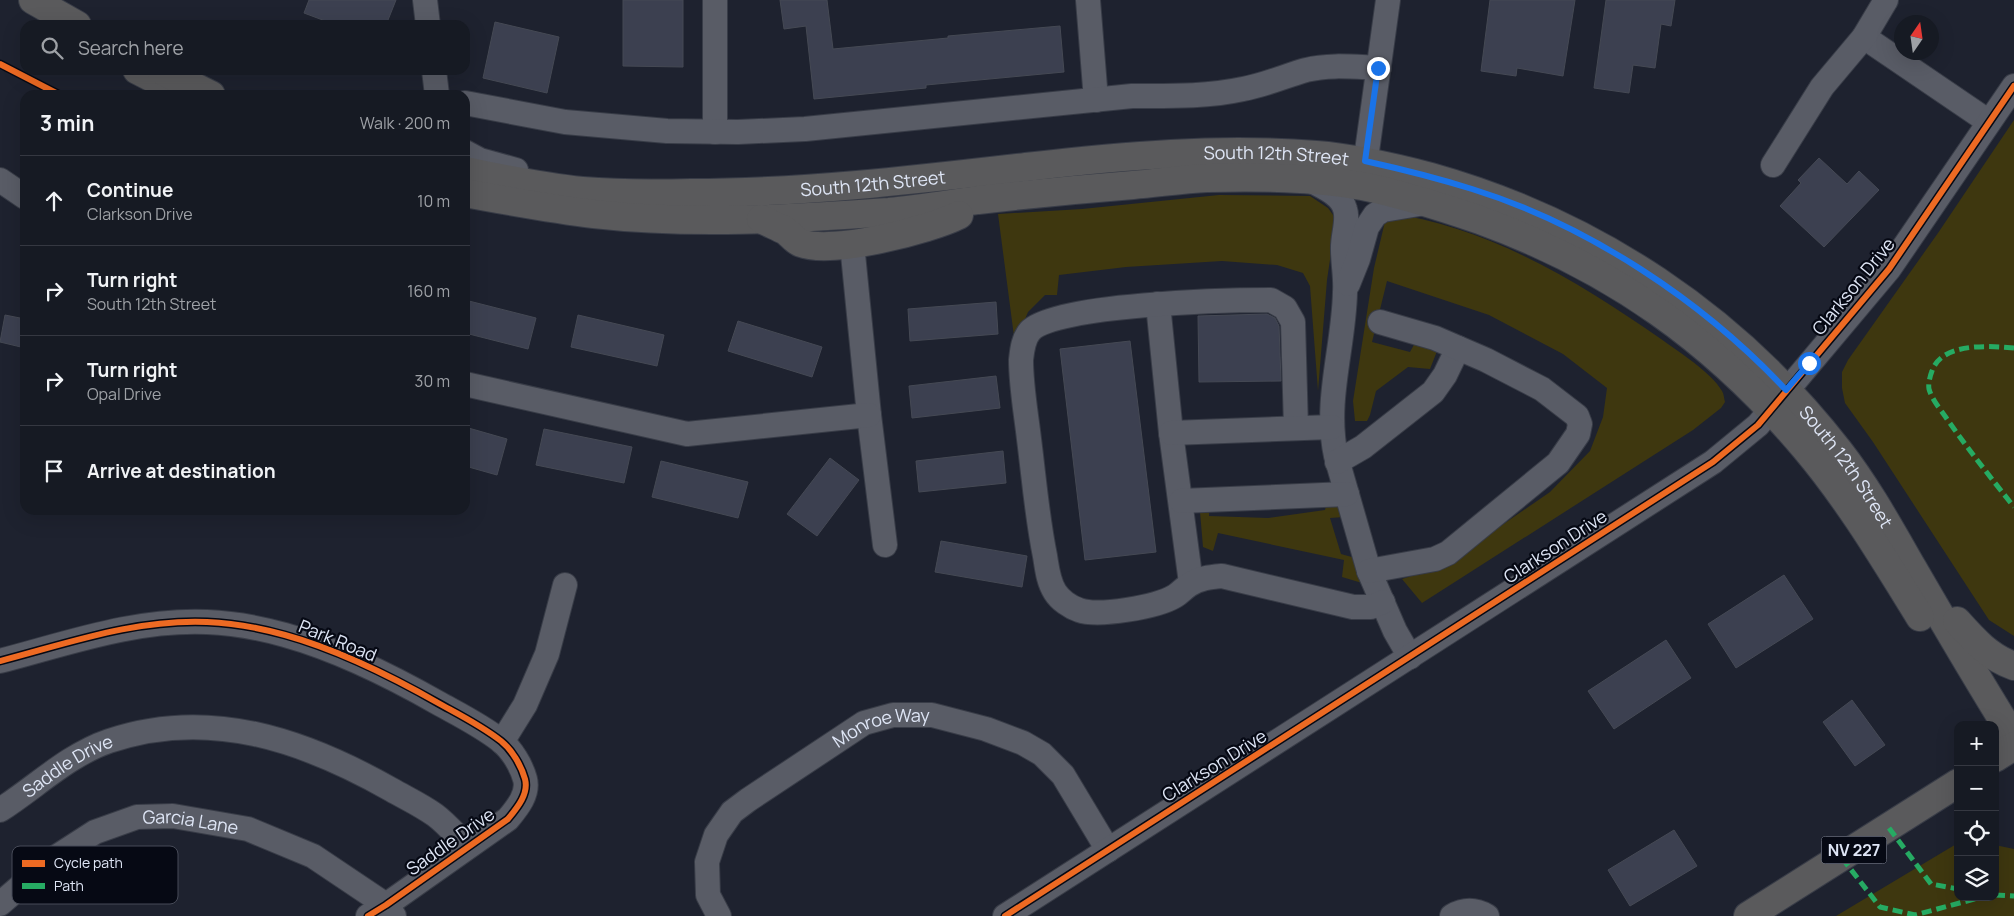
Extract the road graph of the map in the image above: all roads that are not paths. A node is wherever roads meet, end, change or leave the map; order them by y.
1 (28, 0) edge
2 (33, 0) edge
3 (425, 0) edge
4 (715, 0) edge
5 (1088, 0) edge
6 (1388, 0) edge
7 (1886, 0) edge
8 (56, 20) edge
9 (68, 20) edge
10 (427, 20) edge
11 (1864, 37) junction
12 (1378, 68) junction
13 (147, 75) edge
14 (171, 75) edge
15 (435, 75) edge
16 (2014, 86) edge
17 (175, 90) edge
18 (201, 90) edge
19 (436, 90) edge
20 (1096, 100) junction
21 (470, 104) edge
22 (1989, 122) junction
23 (716, 132) junction
24 (470, 155) edge
25 (1773, 165) dead end
26 (470, 172) edge
27 (1363, 174) junction
28 (0, 180) edge
29 (1310, 180) junction
30 (20, 194) edge
31 (470, 194) edge
32 (628, 194) junction
33 (981, 200) junction
34 (1428, 203) junction
35 (762, 219) junction
36 (852, 244) junction
37 (1345, 293) junction
38 (1158, 304) junction
39 (1380, 322) dead end
40 (1458, 348) junction
41 (470, 385) edge
42 (1778, 400) junction
43 (869, 415) junction
44 (1296, 428) junction
45 (1332, 428) junction
46 (1171, 433) junction
47 (1337, 462) junction
48 (1347, 494) junction
49 (1181, 501) junction
50 (1898, 544) junction
51 (885, 545) dead end
52 (1369, 571) junction
53 (1191, 583) junction
54 (565, 585) dead end
55 (1383, 602) junction
56 (1410, 657) junction
57 (0, 661) edge
58 (2014, 666) edge
59 (1985, 721) edge
60 (502, 742) junction
61 (2005, 746) edge
62 (1954, 786) edge
63 (524, 795) joint
64 (0, 810) edge
65 (74, 846) edge
66 (467, 846) junction
67 (1108, 850) junction
68 (12, 894) edge
69 (0, 904) edge
70 (383, 912) edge
71 (719, 916) edge
72 (1005, 916) edge
73 (1452, 916) edge
74 (1487, 916) edge
75 (1748, 916) edge

1 - 8 main road
2 - 9 main road
3 - 10 street
4 - 23 street
5 - 20 street
6 - 12 street
7 - 11 street
11 - 22 street
11 - 25 street
12 - 20 street
12 - 27 street
13 - 17 main road
14 - 18 main road
15 - 19 street
16 - 22 street, Clarkson Drive
20 - 23 street
21 - 23 street
22 - 42 street, Clarkson Drive
24 - 32 street
26 - 32 main road, South 12th Street
27 - 29 main road, South 12th Street
27 - 32 main road, South 12th Street
27 - 34 main road, South 12th Street
27 - 42 main road, South 12th Street
28 - 30 street
29 - 33 main road, South 12th Street
29 - 37 street
31 - 35 main road, South 12th Street
33 - 35 main road, South 12th Street
33 - 36 main road
34 - 37 street
34 - 42 main road, South 12th Street
35 - 36 main road
36 - 43 street
37 - 45 street
38 - 44 street
38 - 46 street
38 - 53 street
39 - 40 street
40 - 47 street
40 - 52 street
41 - 43 street
42 - 50 main road, South 12th Street
42 - 56 street, Clarkson Drive
42 - 59 main road, South 12th Street
43 - 51 street
44 - 45 street
44 - 46 street
45 - 47 street
46 - 49 street
47 - 48 street
48 - 49 street
48 - 52 street
49 - 53 street
50 - 58 main road
50 - 61 main road, South 12th Street
52 - 55 street
53 - 55 street
54 - 60 street
55 - 56 street
56 - 67 street, Clarkson Drive
57 - 60 street, Park Road
60 - 63 street, Park Road
62 - 75 main road, NV 227
63 - 66 street, Saddle Drive
64 - 66 street, Saddle Drive
65 - 70 street, Garcia Lane
66 - 70 street, Saddle Drive
67 - 71 street, Monroe Way
67 - 72 street, Clarkson Drive
68 - 69 street, Garcia Lane
73 - 74 street

